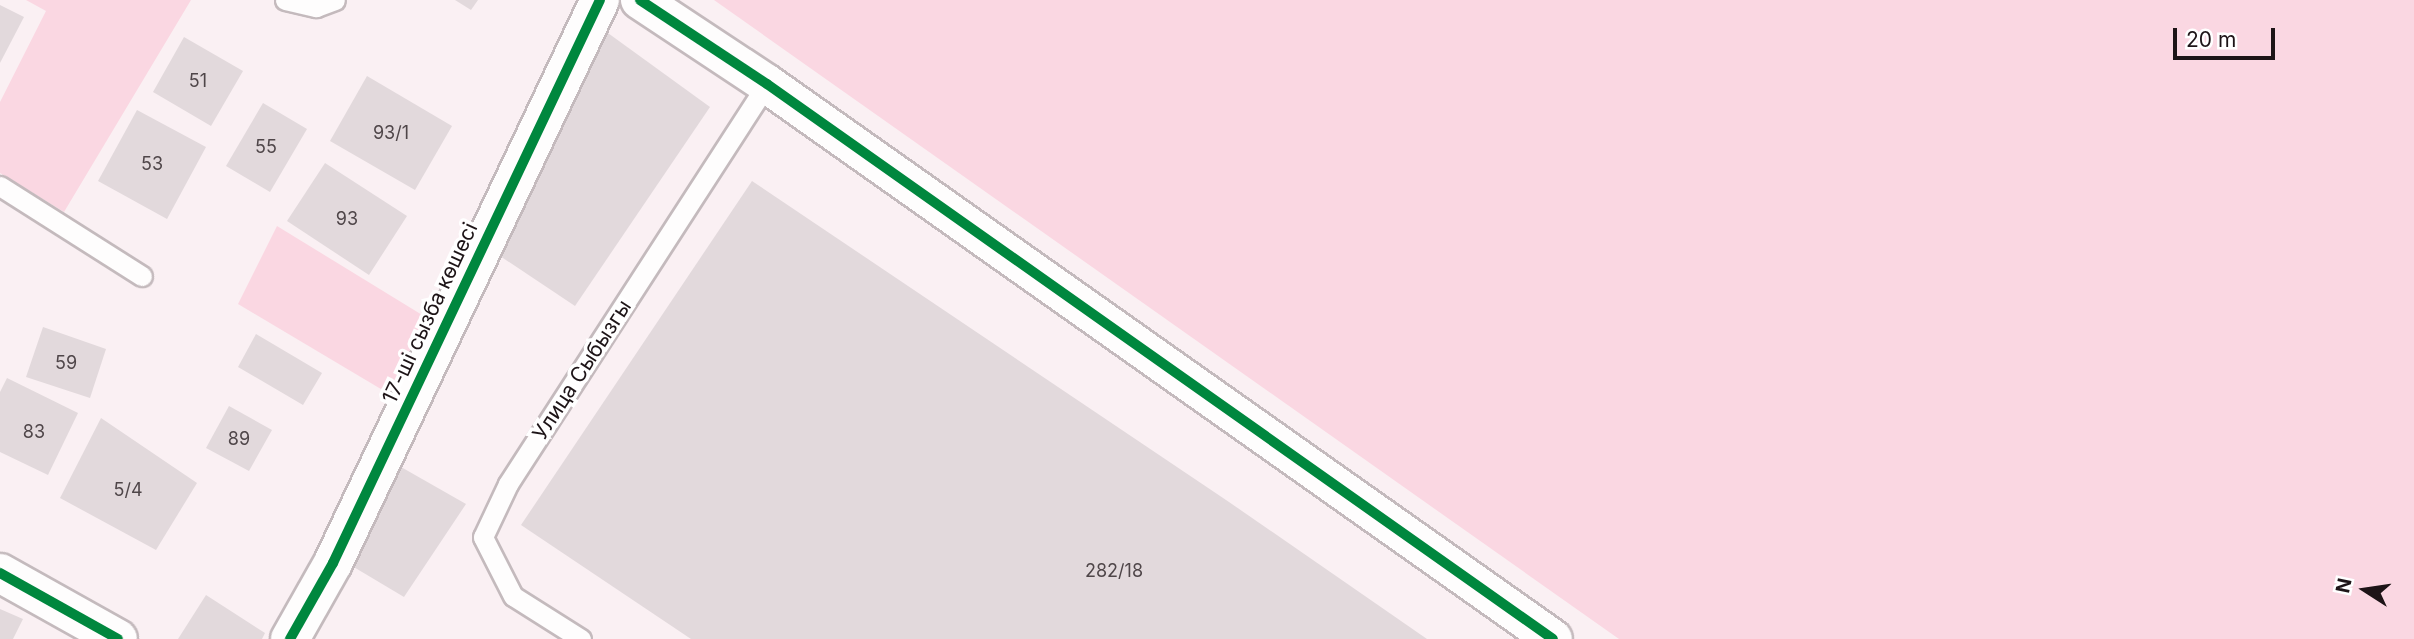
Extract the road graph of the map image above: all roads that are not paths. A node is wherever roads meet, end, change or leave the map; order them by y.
1 (285, 0) edge
2 (335, 0) edge
3 (600, 0) edge
4 (640, 0) edge
5 (766, 84) junction
6 (0, 186) edge
7 (142, 276) dead end
8 (0, 573) edge
9 (118, 639) edge
10 (290, 639) edge
11 (581, 639) edge
12 (1553, 639) edge

1 - 2 lane
3 - 10 street, 17-ші сызба көшесі
4 - 5 street
5 - 11 lane, Улица Сыбызгы
5 - 12 street
6 - 7 lane
8 - 9 street

